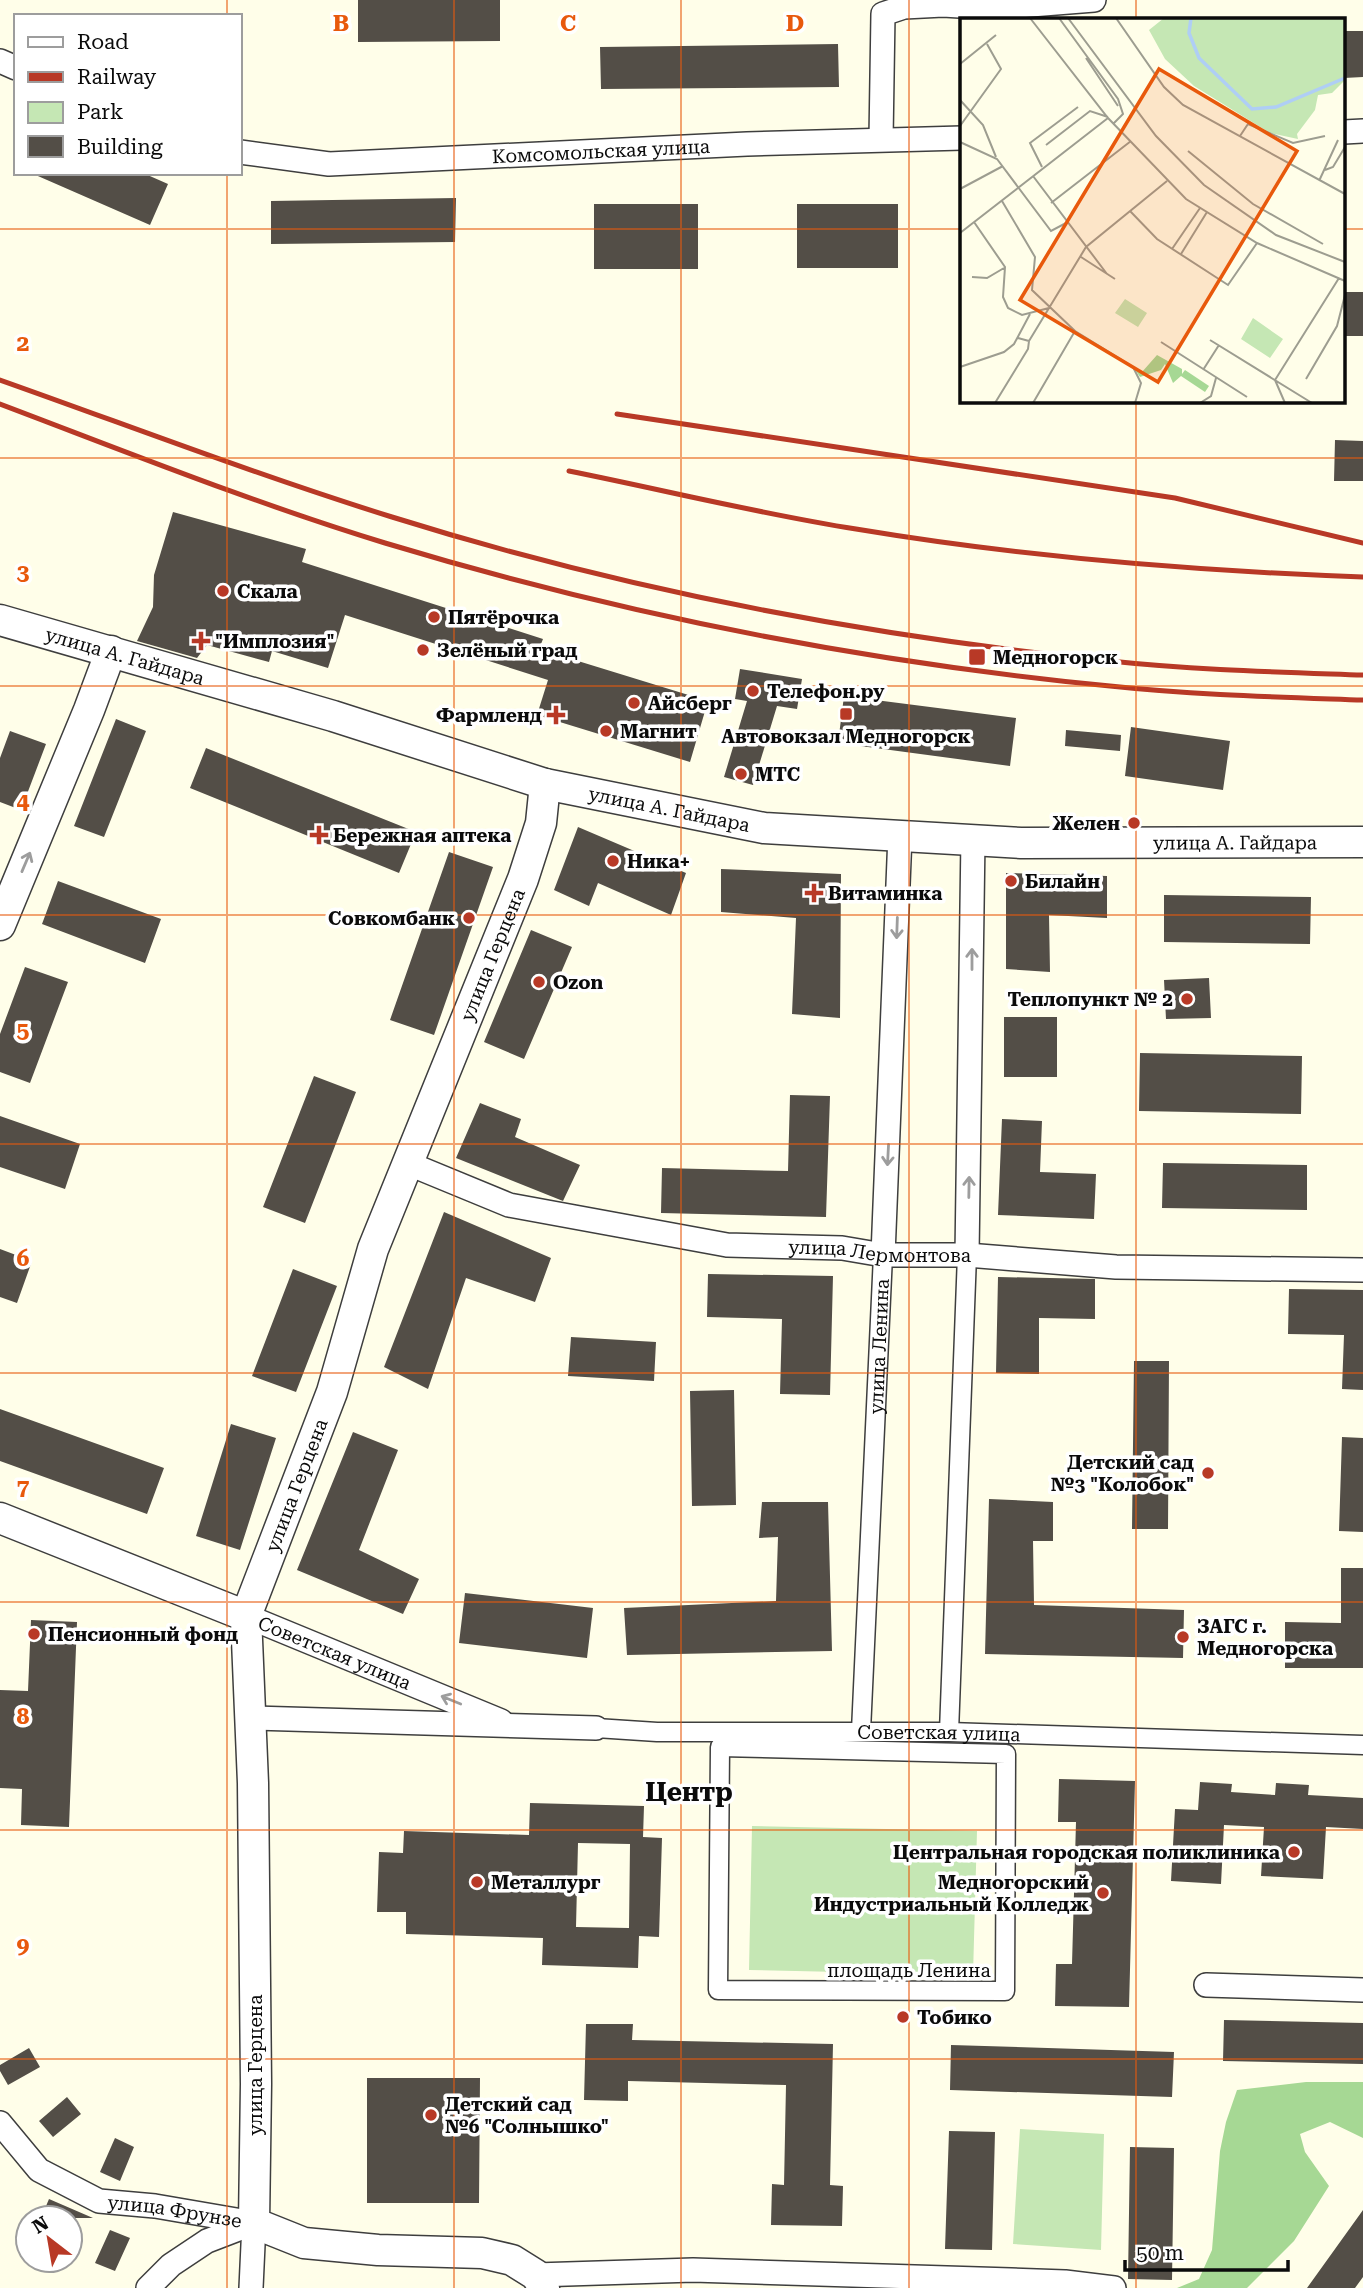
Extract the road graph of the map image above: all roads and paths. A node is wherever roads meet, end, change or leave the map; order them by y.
1 (1094, 0) edge
2 (960, 138) edge
3 (881, 139) junction
4 (242, 152) edge
5 (0, 620) edge
6 (111, 651) junction
7 (545, 784) junction
8 (900, 835) junction
9 (973, 838) junction
10 (1363, 842) edge
11 (0, 925) edge
12 (407, 1163) junction
13 (883, 1255) junction
14 (967, 1255) junction
15 (1363, 1270) edge
16 (2, 1523) edge
17 (246, 1616) junction
18 (252, 1718) junction
19 (514, 1726) junction
20 (596, 1728) joint
21 (861, 1731) junction
22 (949, 1732) junction
23 (1363, 1745) edge
24 (1206, 1985) dead end
25 (718, 1990) joint
26 (1363, 1990) edge
27 (0, 2123) edge
28 (254, 2223) junction
29 (540, 2282) edge
30 (148, 2288) edge
31 (251, 2288) edge
32 (1114, 2288) edge

1 - 3 street
2 - 3 street, Комсомольская улица
3 - 4 street, Комсомольская улица
5 - 6 street, улица А. Гайдара
6 - 7 street, улица А. Гайдара
11 -> 6 street
7 - 8 street, улица А. Гайдара
7 - 12 street, улица Герцена
8 - 9 street, улица А. Гайдара
8 -> 13 street, улица Ленина
9 - 10 street, улица А. Гайдара
14 -> 9 street
12 - 13 street, улица Лермонтова
12 - 17 street, улица Герцена
13 - 14 street, улица Лермонтова
13 - 21 street, улица Ленина
14 - 15 street, улица Лермонтова
14 - 22 street
16 - 17 street, Советская улица
17 - 18 street, улица Герцена
19 -> 17 street, Советская улица
18 - 19 street, Советская улица
18 - 28 street, улица Герцена
19 - 20 street, Советская улица
20 - 21 street, Советская улица
21 - 22 street, Советская улица
22 - 23 street, Советская улица
24 - 26 street
25 - 25 street, площадь Ленина
27 - 28 street, улица Фрунзе
28 - 29 street
28 - 30 street
28 - 31 street
29 - 32 street

